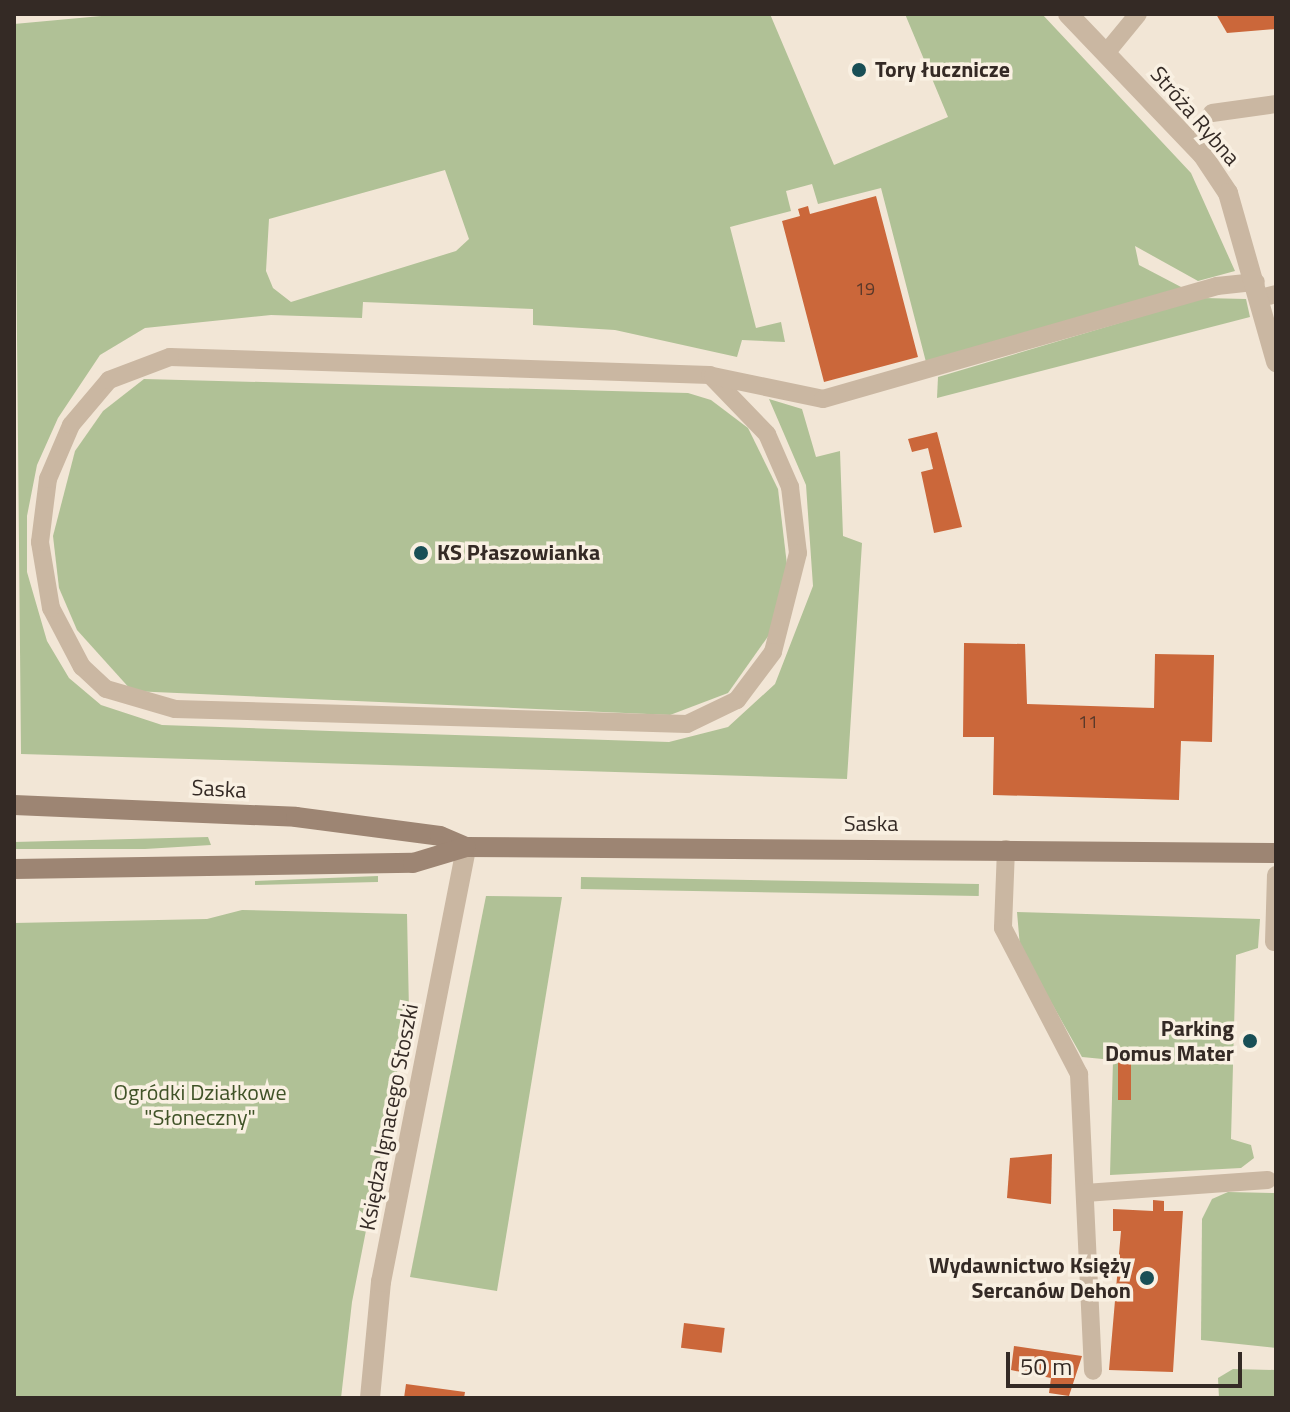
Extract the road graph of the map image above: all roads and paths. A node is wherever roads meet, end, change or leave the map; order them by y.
1 (1068, 14) edge
2 (1138, 14) edge
3 (1106, 53) junction
4 (1276, 104) edge
5 (1212, 113) dead end
6 (1265, 291) edge
7 (1276, 362) edge
8 (710, 375) junction
9 (14, 805) edge
10 (466, 847) junction
11 (1006, 849) junction
12 (1276, 853) edge
13 (14, 869) edge
14 (1276, 875) edge
15 (1274, 942) dead end
16 (1268, 1180) dead end
17 (1085, 1193) junction
18 (1093, 1371) dead end
19 (370, 1398) edge

1 - 3 street, Stróża Rybna
2 - 3 lane
3 - 6 street, Stróża Rybna
4 - 5 lane
6 - 7 street, Stróża Rybna
6 - 8 lane
8 - 8 lane
9 - 10 street, Saska
10 - 11 street, Saska
10 - 13 street, Saska
10 - 19 street, Księdza Ignacego Stoszki
11 - 12 street, Saska
11 - 17 lane
14 - 15 lane
16 - 17 lane
17 - 18 lane

